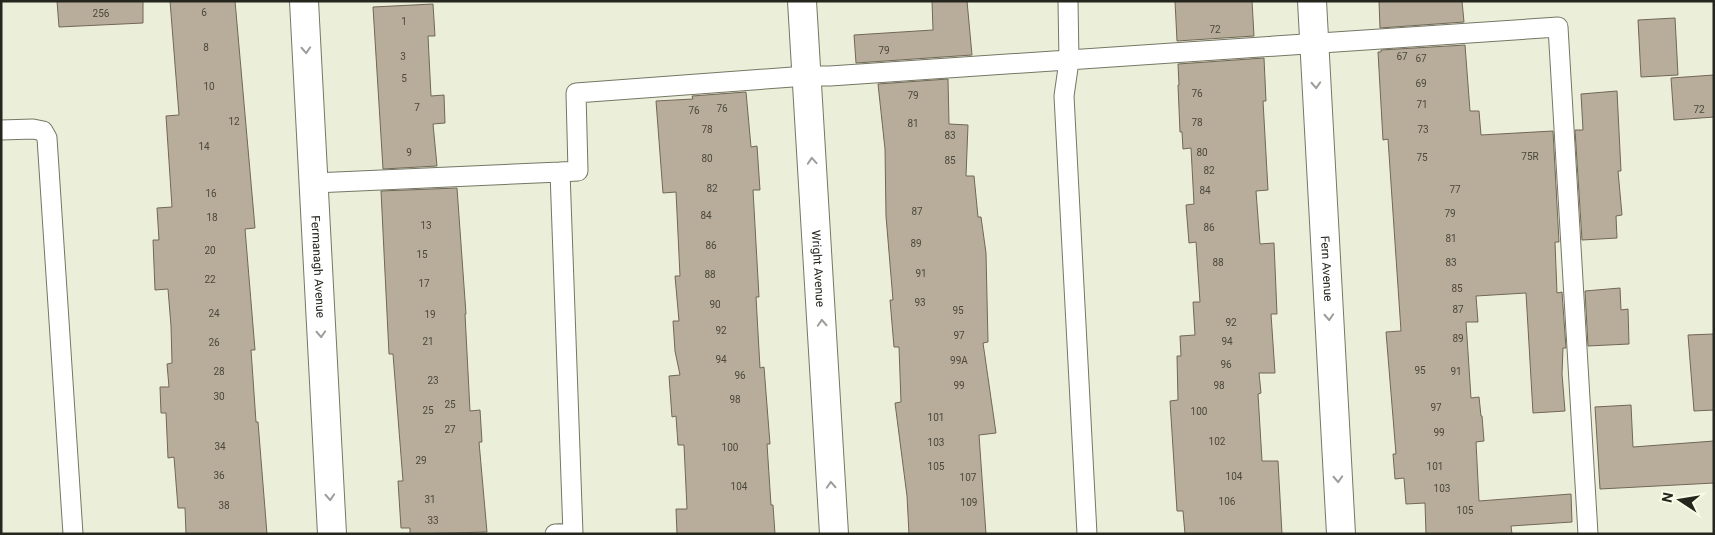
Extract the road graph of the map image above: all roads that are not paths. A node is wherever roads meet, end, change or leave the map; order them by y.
1 (304, 1) edge
2 (802, 1) edge
3 (1068, 1) edge
4 (1312, 1) edge
5 (1314, 43) junction
6 (1069, 61) junction
7 (806, 76) junction
8 (1, 130) edge
9 (560, 172) junction
10 (314, 183) junction
11 (567, 533) edge
12 (73, 534) edge
13 (332, 534) edge
14 (834, 534) edge
15 (1087, 534) edge
16 (1341, 534) edge
17 (1588, 534) edge

1 -> 10 street, Fermanagh Avenue
2 - 7 street, Wright Avenue
3 - 6 lane
4 - 5 street, Fern Avenue
5 - 6 lane
5 -> 16 street, Fern Avenue
5 - 17 lane
6 - 7 lane
6 - 15 lane
7 - 9 lane
14 -> 7 street, Wright Avenue
8 - 12 lane
9 - 10 lane
9 - 11 lane
10 -> 13 street, Fermanagh Avenue

